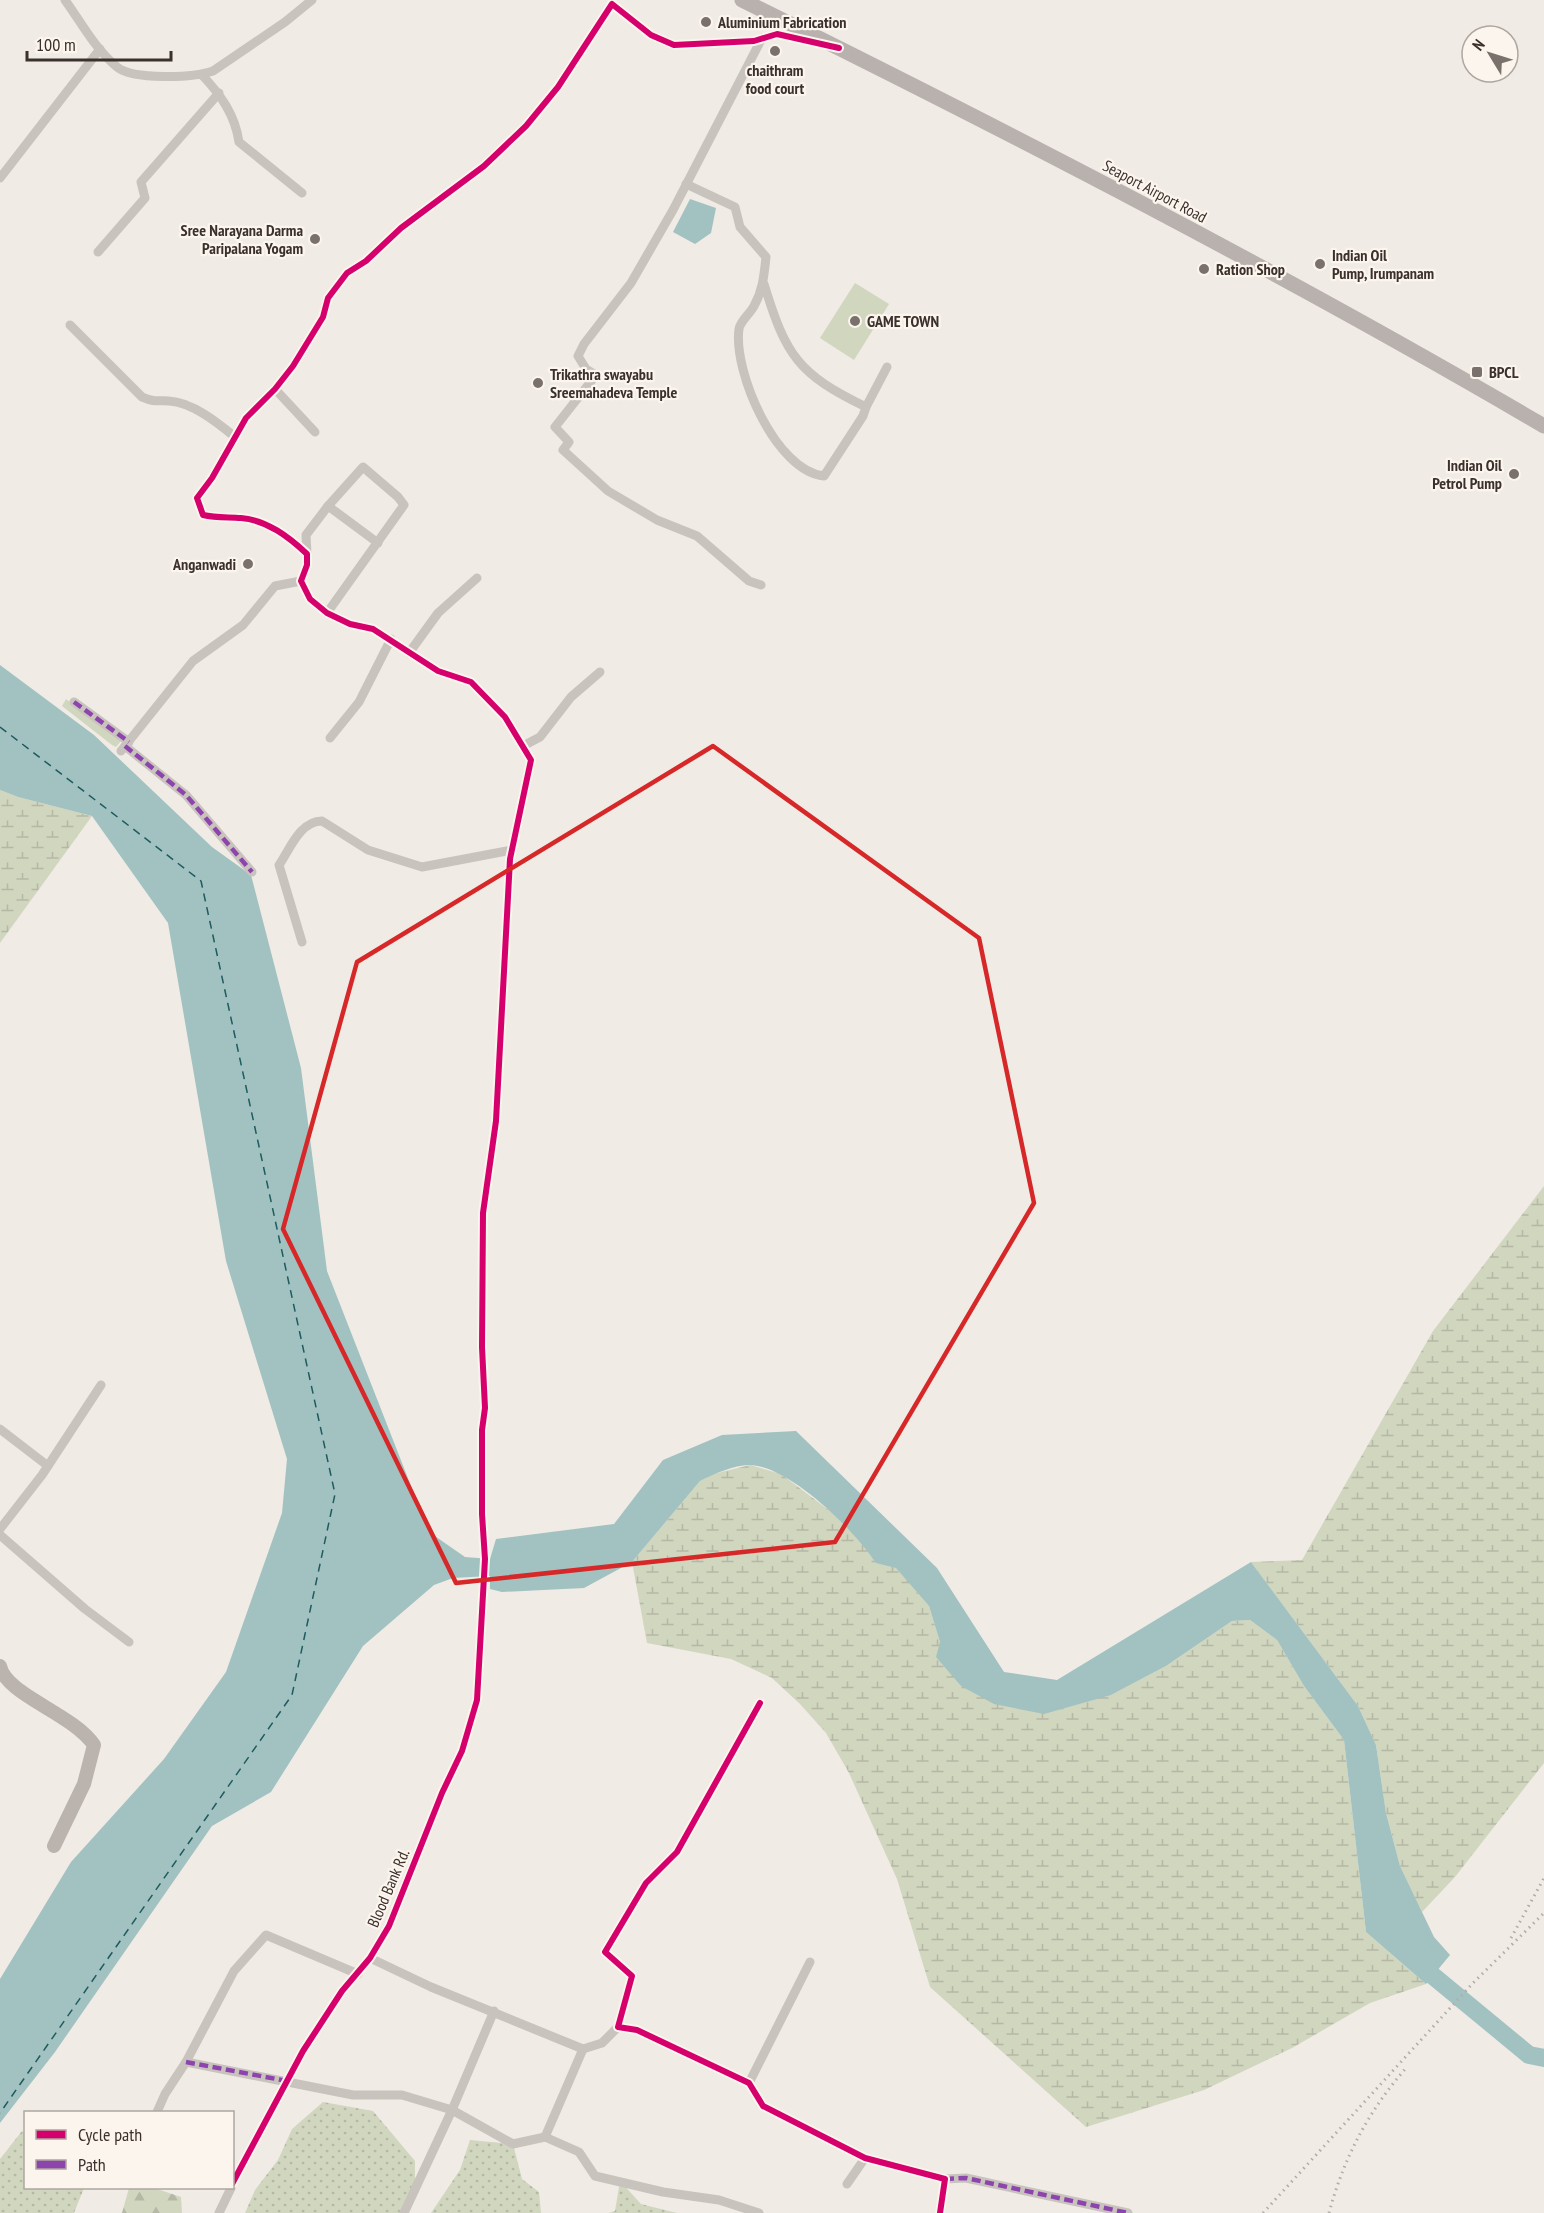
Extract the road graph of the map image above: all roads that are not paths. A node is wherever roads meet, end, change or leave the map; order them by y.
1 (65, 0) edge
2 (312, 0) edge
3 (742, 0) edge
4 (609, 2) edge
5 (762, 38) junction
6 (839, 48) junction
7 (100, 50) junction
8 (202, 75) junction
9 (219, 93) junction
10 (0, 178) edge
11 (686, 184) junction
12 (302, 193) dead end
13 (98, 252) dead end
14 (764, 284) junction
15 (753, 308) junction
16 (772, 312) junction
17 (70, 325) dead end
18 (886, 367) dead end
19 (275, 389) junction
20 (866, 407) junction
21 (1544, 426) edge
22 (315, 432) dead end
23 (235, 436) junction
24 (327, 506) junction
25 (378, 543) junction
26 (307, 554) junction
27 (477, 578) dead end
28 (301, 581) junction
29 (761, 585) dead end
30 (327, 613) junction
31 (391, 639) junction
32 (409, 653) junction
33 (600, 672) dead end
34 (74, 702) dead end
35 (330, 738) dead end
36 (125, 746) junction
37 (523, 746) junction
38 (512, 850) junction
39 (252, 872) dead end
40 (302, 942) dead end
41 (101, 1385) dead end
42 (0, 1429) edge
43 (48, 1466) junction
44 (0, 1530) edge
45 (0, 1535) edge
46 (129, 1642) dead end
47 (0, 1666) edge
48 (760, 1703) dead end
49 (54, 1846) dead end
50 (370, 1958) junction
51 (810, 1962) dead end
52 (358, 1974) junction
53 (494, 2011) junction
54 (618, 2027) junction
55 (583, 2049) junction
56 (186, 2062) junction
57 (287, 2081) junction
58 (749, 2083) junction
59 (452, 2110) junction
60 (157, 2111) edge
61 (545, 2138) junction
62 (865, 2158) junction
63 (945, 2179) junction
64 (234, 2182) edge
65 (847, 2184) dead end
66 (231, 2189) edge
67 (219, 2213) edge
68 (404, 2213) edge
69 (759, 2213) edge
70 (940, 2213) edge
71 (1128, 2213) edge

1 - 7 street
2 - 8 street
3 - 6 main road, Seaport Airport Road
4 - 5 street
4 - 19 street
5 - 6 street
5 - 11 street
6 - 21 main road, Seaport Airport Road
7 - 8 street
7 - 10 street
8 - 9 street
9 - 12 street
9 - 13 street
11 - 14 street
11 - 29 street
14 - 15 street
14 - 16 street
15 - 16 street
15 - 20 street
16 - 20 street
17 - 23 street
18 - 20 street
19 - 22 street
19 - 23 street
23 - 26 street
24 - 25 street
24 - 25 street
24 - 26 street
25 - 30 street
26 - 28 street
27 - 32 street
28 - 30 street
28 - 36 street
30 - 31 street, Blood Bank Rd.
31 - 32 street, Blood Bank Rd.
31 - 35 street
32 - 37 street, Blood Bank Rd.
33 - 37 street
34 - 36 street
36 - 39 street
37 - 38 street, Blood Bank Rd.
38 - 40 street
38 - 50 street, Blood Bank Rd.
41 - 43 street
42 - 43 street
43 - 44 street
45 - 46 street
47 - 49 street
48 - 54 street
50 - 52 street, Blood Bank Rd.
50 - 53 street
51 - 58 street
52 - 56 street
52 - 57 street, Blood Bank Rd.
53 - 55 street
53 - 59 street
54 - 55 street
54 - 58 street
55 - 61 street
56 - 57 street
56 - 60 street
57 - 59 street
57 - 64 street, Blood Bank Rd.
58 - 62 street
59 - 61 street
59 - 68 street
61 - 69 street
62 - 63 street
62 - 65 street
63 - 70 street
63 - 71 street
66 - 67 street, Blood Bank Rd.

